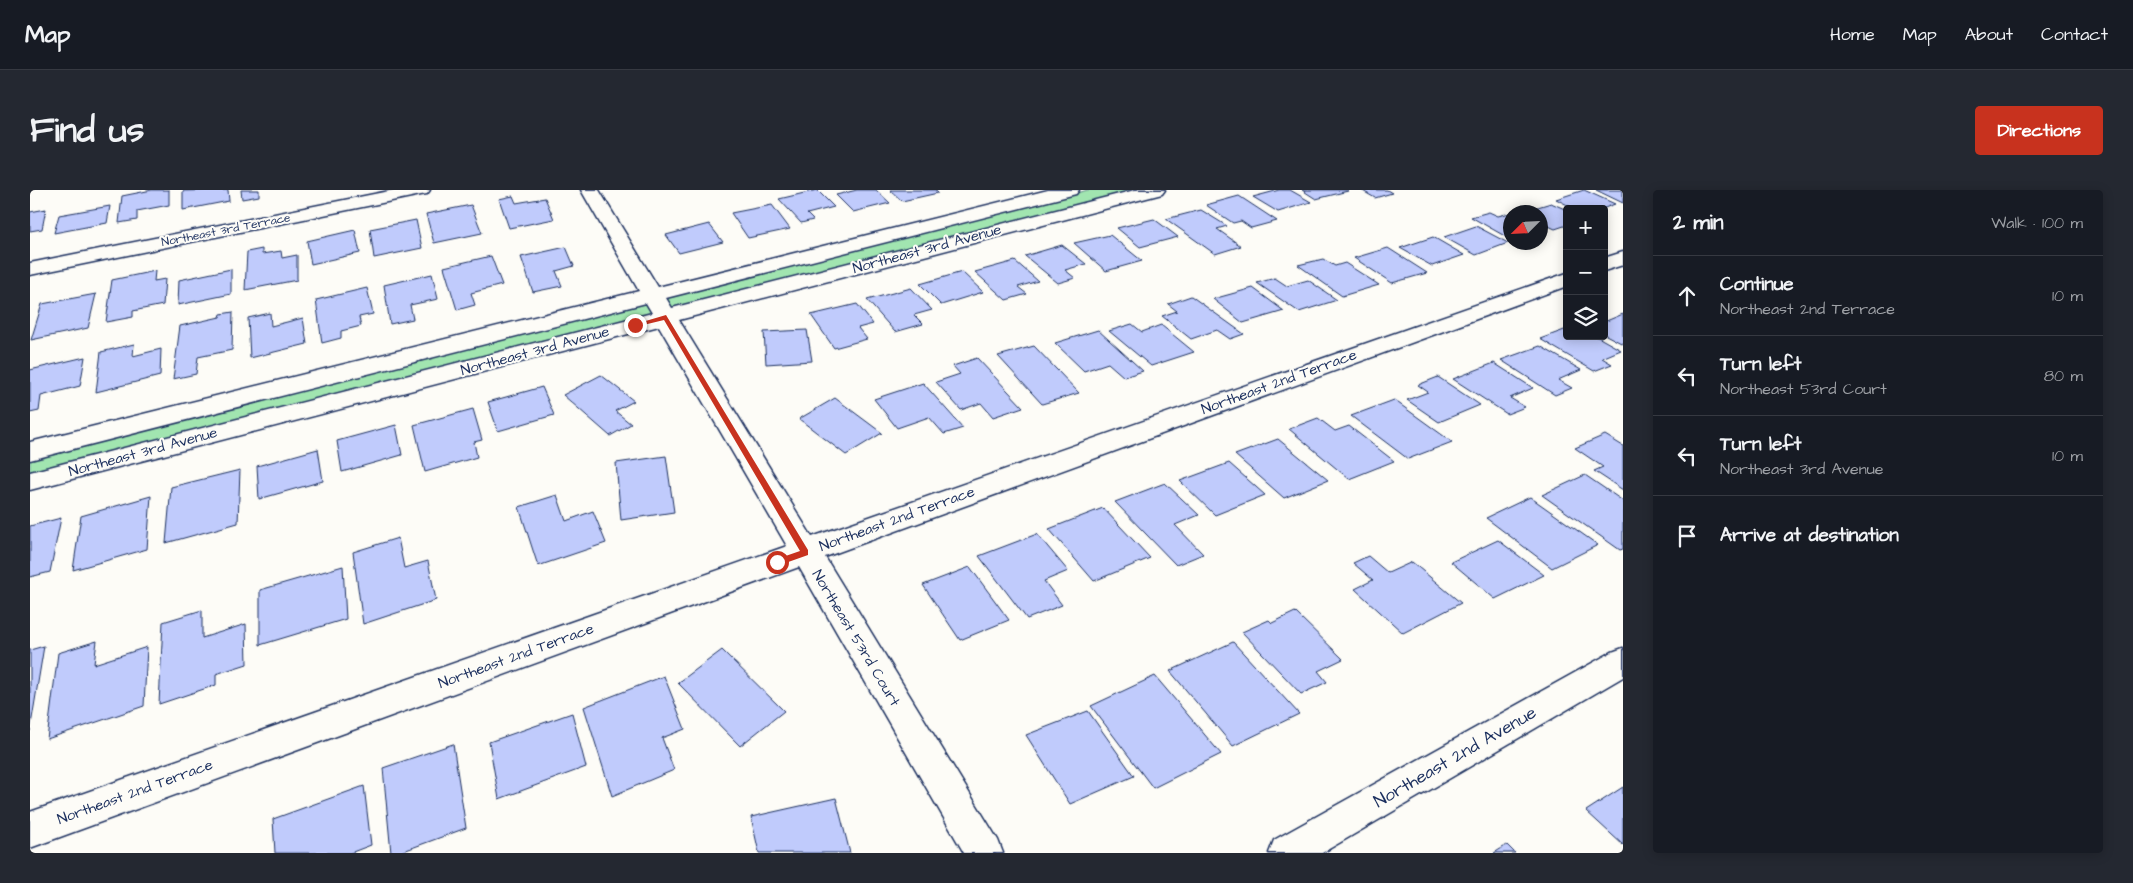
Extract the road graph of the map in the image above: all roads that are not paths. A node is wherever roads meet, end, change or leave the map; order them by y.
1 (421, 190) edge
2 (590, 190) edge
3 (1070, 190) edge
4 (1156, 190) edge
5 (850, 245) junction
6 (1623, 258) edge
7 (868, 264) junction
8 (1608, 264) edge
9 (30, 269) edge
10 (1563, 280) edge
11 (659, 306) junction
12 (30, 451) edge
13 (30, 481) edge
14 (805, 552) junction
15 (1623, 661) edge
16 (30, 830) edge
17 (985, 853) edge
18 (1287, 853) edge

1 - 9 street, Northeast 3rd Terrace
2 - 11 street, Northeast 53rd Court
3 - 5 street, Northeast 3rd Avenue
4 - 7 street, Northeast 3rd Avenue
5 - 7 street
5 - 11 street, Northeast 3rd Avenue
6 - 8 street
7 - 11 street, Northeast 3rd Avenue
10 - 14 street, Northeast 2nd Terrace
11 - 12 street, Northeast 3rd Avenue
11 - 13 street, Northeast 3rd Avenue
11 - 14 street, Northeast 53rd Court
14 - 16 street, Northeast 2nd Terrace
14 - 17 street, Northeast 53rd Court
15 - 18 street, Northeast 2nd Avenue

